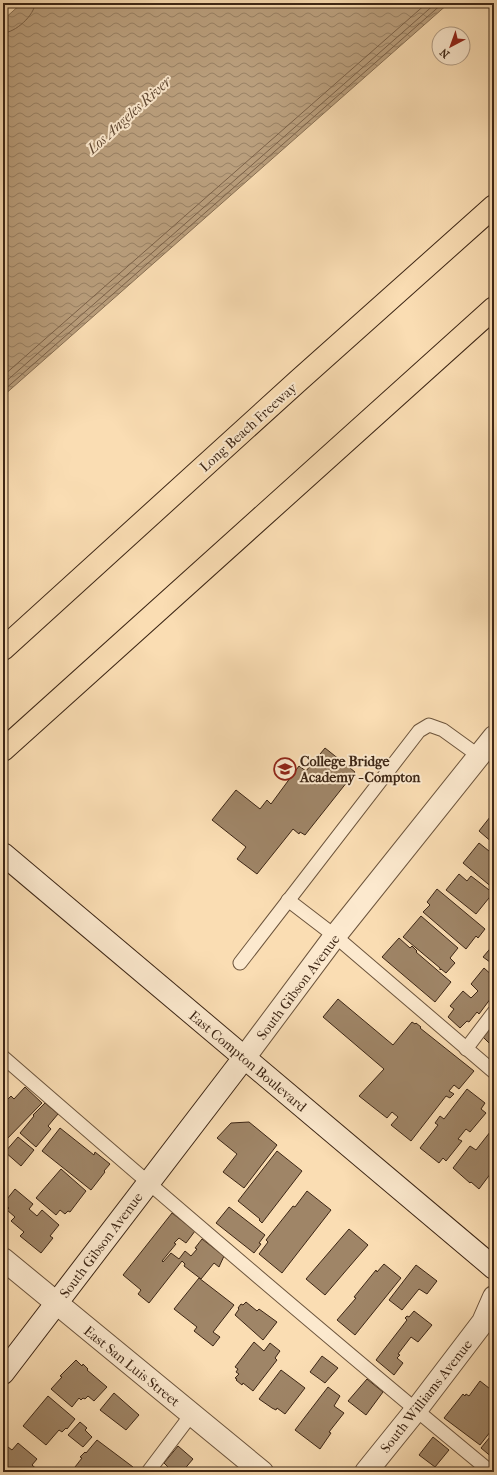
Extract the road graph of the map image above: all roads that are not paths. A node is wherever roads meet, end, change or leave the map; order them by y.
1 (494, 206) edge
2 (494, 308) edge
3 (3, 649) edge
4 (494, 737) edge
5 (3, 750) edge
6 (479, 756) junction
7 (4, 855) edge
8 (288, 900) junction
9 (335, 936) junction
10 (240, 963) dead end
11 (494, 1012) edge
12 (466, 1048) junction
13 (3, 1057) edge
14 (244, 1058) junction
15 (494, 1072) edge
16 (148, 1183) junction
17 (3, 1259) edge
18 (494, 1268) edge
19 (494, 1298) edge
20 (56, 1304) junction
21 (3, 1373) edge
22 (416, 1410) junction
23 (192, 1415) junction
24 (148, 1472) edge
25 (262, 1472) edge
26 (366, 1472) edge
27 (491, 1472) edge

1 - 3 highway, Long Beach Freeway
2 - 5 highway
4 - 6 street, South Gibson Avenue
6 - 8 lane
6 - 9 street, South Gibson Avenue
7 - 14 street, East Compton Boulevard
8 - 9 lane
8 - 10 lane
9 - 12 lane
9 - 14 street, South Gibson Avenue
11 - 12 lane
12 - 15 lane
13 - 16 lane
14 - 16 street, South Gibson Avenue
14 - 18 street, East Compton Boulevard
16 - 20 street, South Gibson Avenue
16 - 22 lane
17 - 20 street, East San Luis Street
19 - 22 street, South Williams Avenue
20 - 21 street, South Gibson Avenue
20 - 23 street, East San Luis Street
22 - 26 street, South Williams Avenue
22 - 27 lane
23 - 24 lane
23 - 25 street, East San Luis Street

